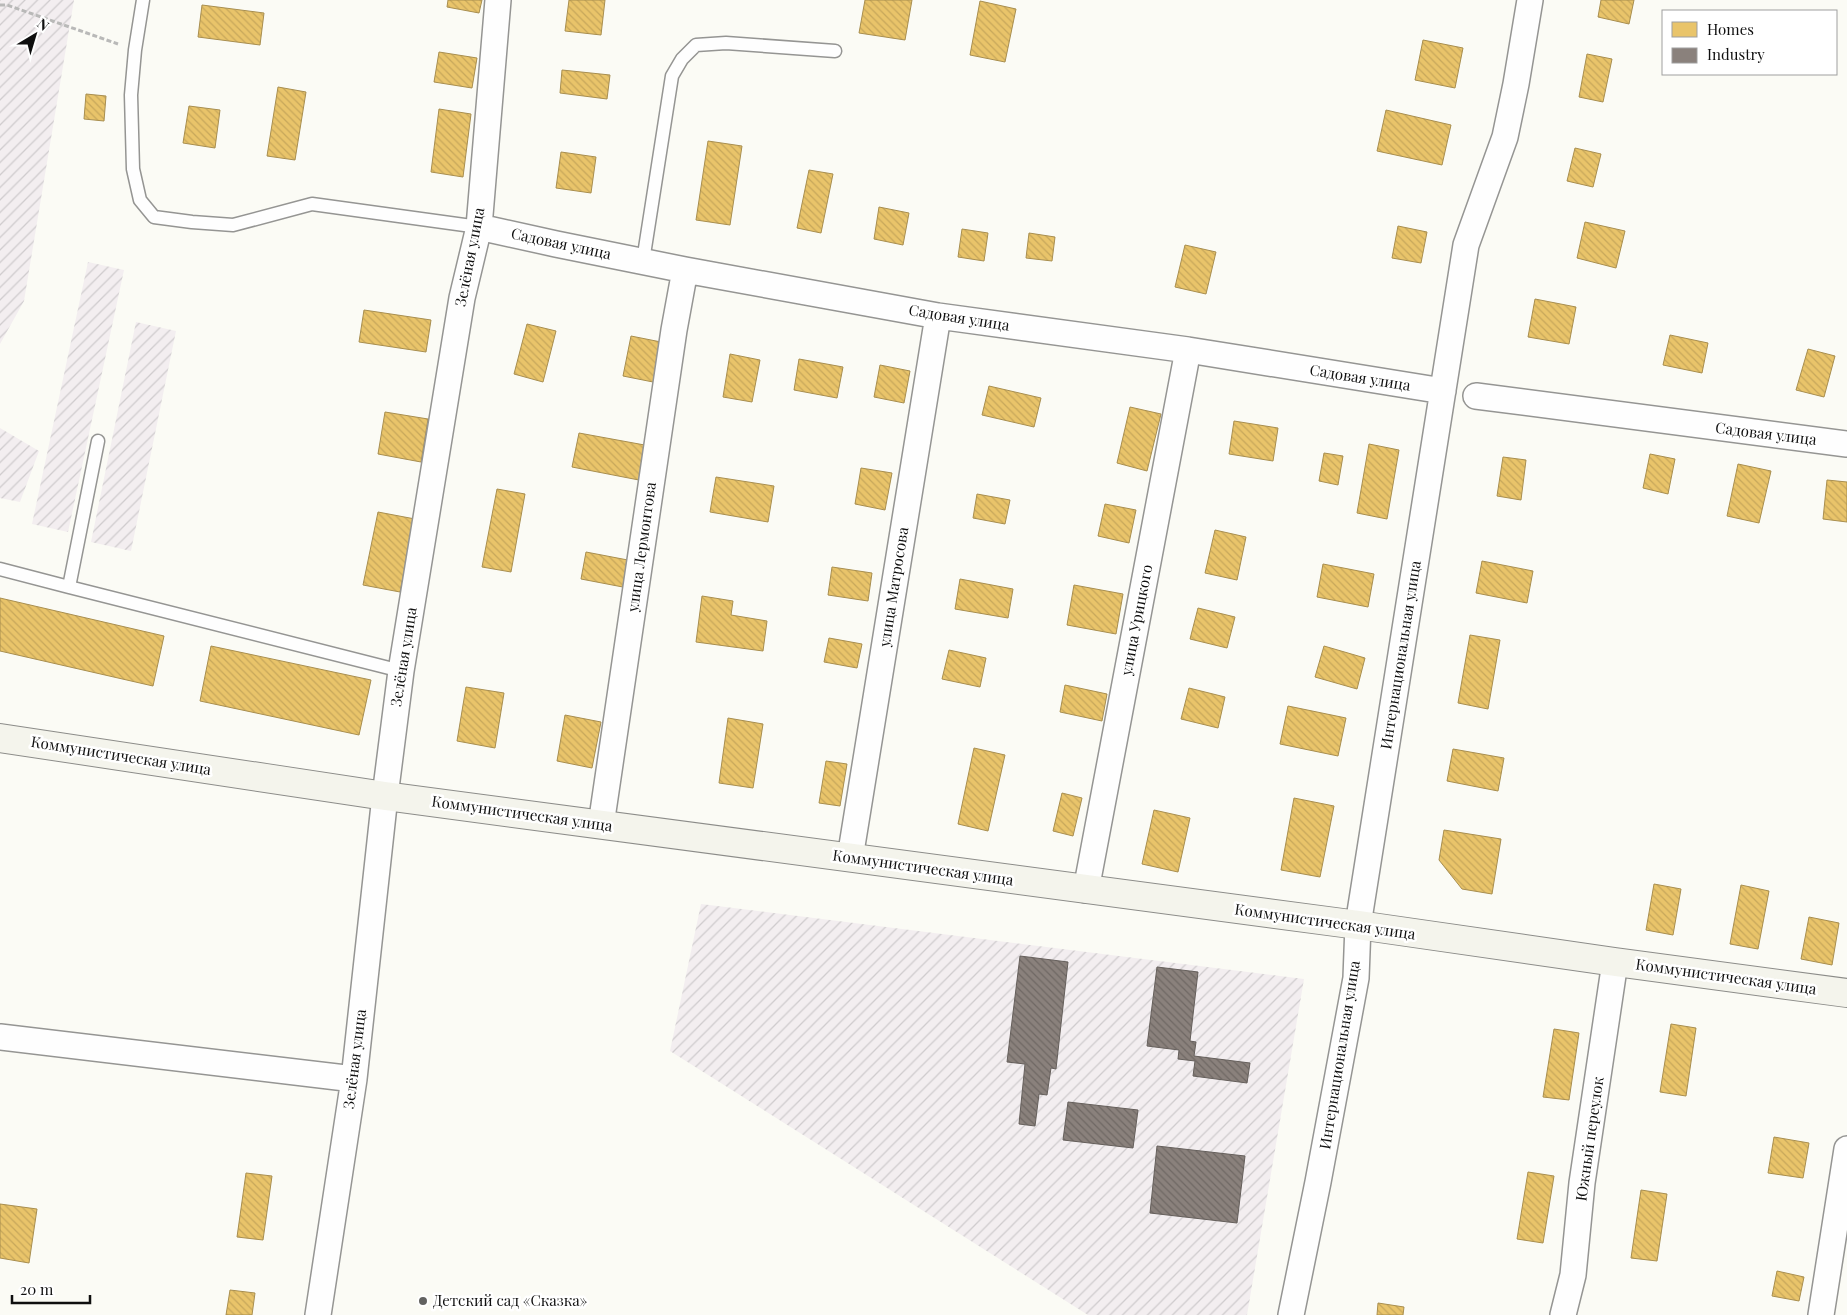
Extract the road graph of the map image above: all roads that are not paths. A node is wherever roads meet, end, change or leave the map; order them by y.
1 (142, 0) edge
2 (498, 0) edge
3 (1530, 0) edge
4 (835, 51) dead end
5 (479, 227) junction
6 (642, 261) junction
7 (685, 270) junction
8 (938, 316) junction
9 (1188, 350) junction
10 (1443, 391) junction
11 (1476, 396) dead end
12 (98, 441) dead end
13 (1847, 444) edge
14 (0, 569) edge
15 (70, 587) junction
16 (401, 671) junction
17 (0, 738) edge
18 (385, 796) junction
19 (600, 825) junction
20 (850, 858) junction
21 (1086, 890) junction
22 (1358, 925) junction
23 (1615, 962) junction
24 (1847, 993) edge
25 (0, 1037) edge
26 (354, 1079) junction
27 (1847, 1149) edge
28 (318, 1315) edge
29 (1291, 1315) edge
30 (1563, 1315) edge
31 (1820, 1315) edge

1 - 5 lane
2 - 5 street, Зелёная улица
3 - 10 street, Интернациональная улица
4 - 6 lane
5 - 6 street, Садовая улица
5 - 16 street, Зелёная улица
6 - 7 street, Садовая улица
7 - 8 street, Садовая улица
7 - 19 street, улица Лермонтова
8 - 9 street, Садовая улица
8 - 20 street, улица Матросова
9 - 10 street, Садовая улица
9 - 21 street, улица Урицкого
10 - 22 street, Интернациональная улица
11 - 13 street, Садовая улица
12 - 15 lane
14 - 15 lane
15 - 16 lane
16 - 18 street, Зелёная улица
17 - 18 street, Коммунистическая улица
18 - 19 street, Коммунистическая улица
18 - 26 street, Зелёная улица
19 - 20 street, Коммунистическая улица
20 - 21 street, Коммунистическая улица
21 - 22 street, Коммунистическая улица
22 - 23 street, Коммунистическая улица
22 - 29 street, Интернациональная улица
23 - 24 street, Коммунистическая улица
23 - 30 street, Южный переулок
25 - 26 street
26 - 28 street, Зелёная улица
27 - 31 street

